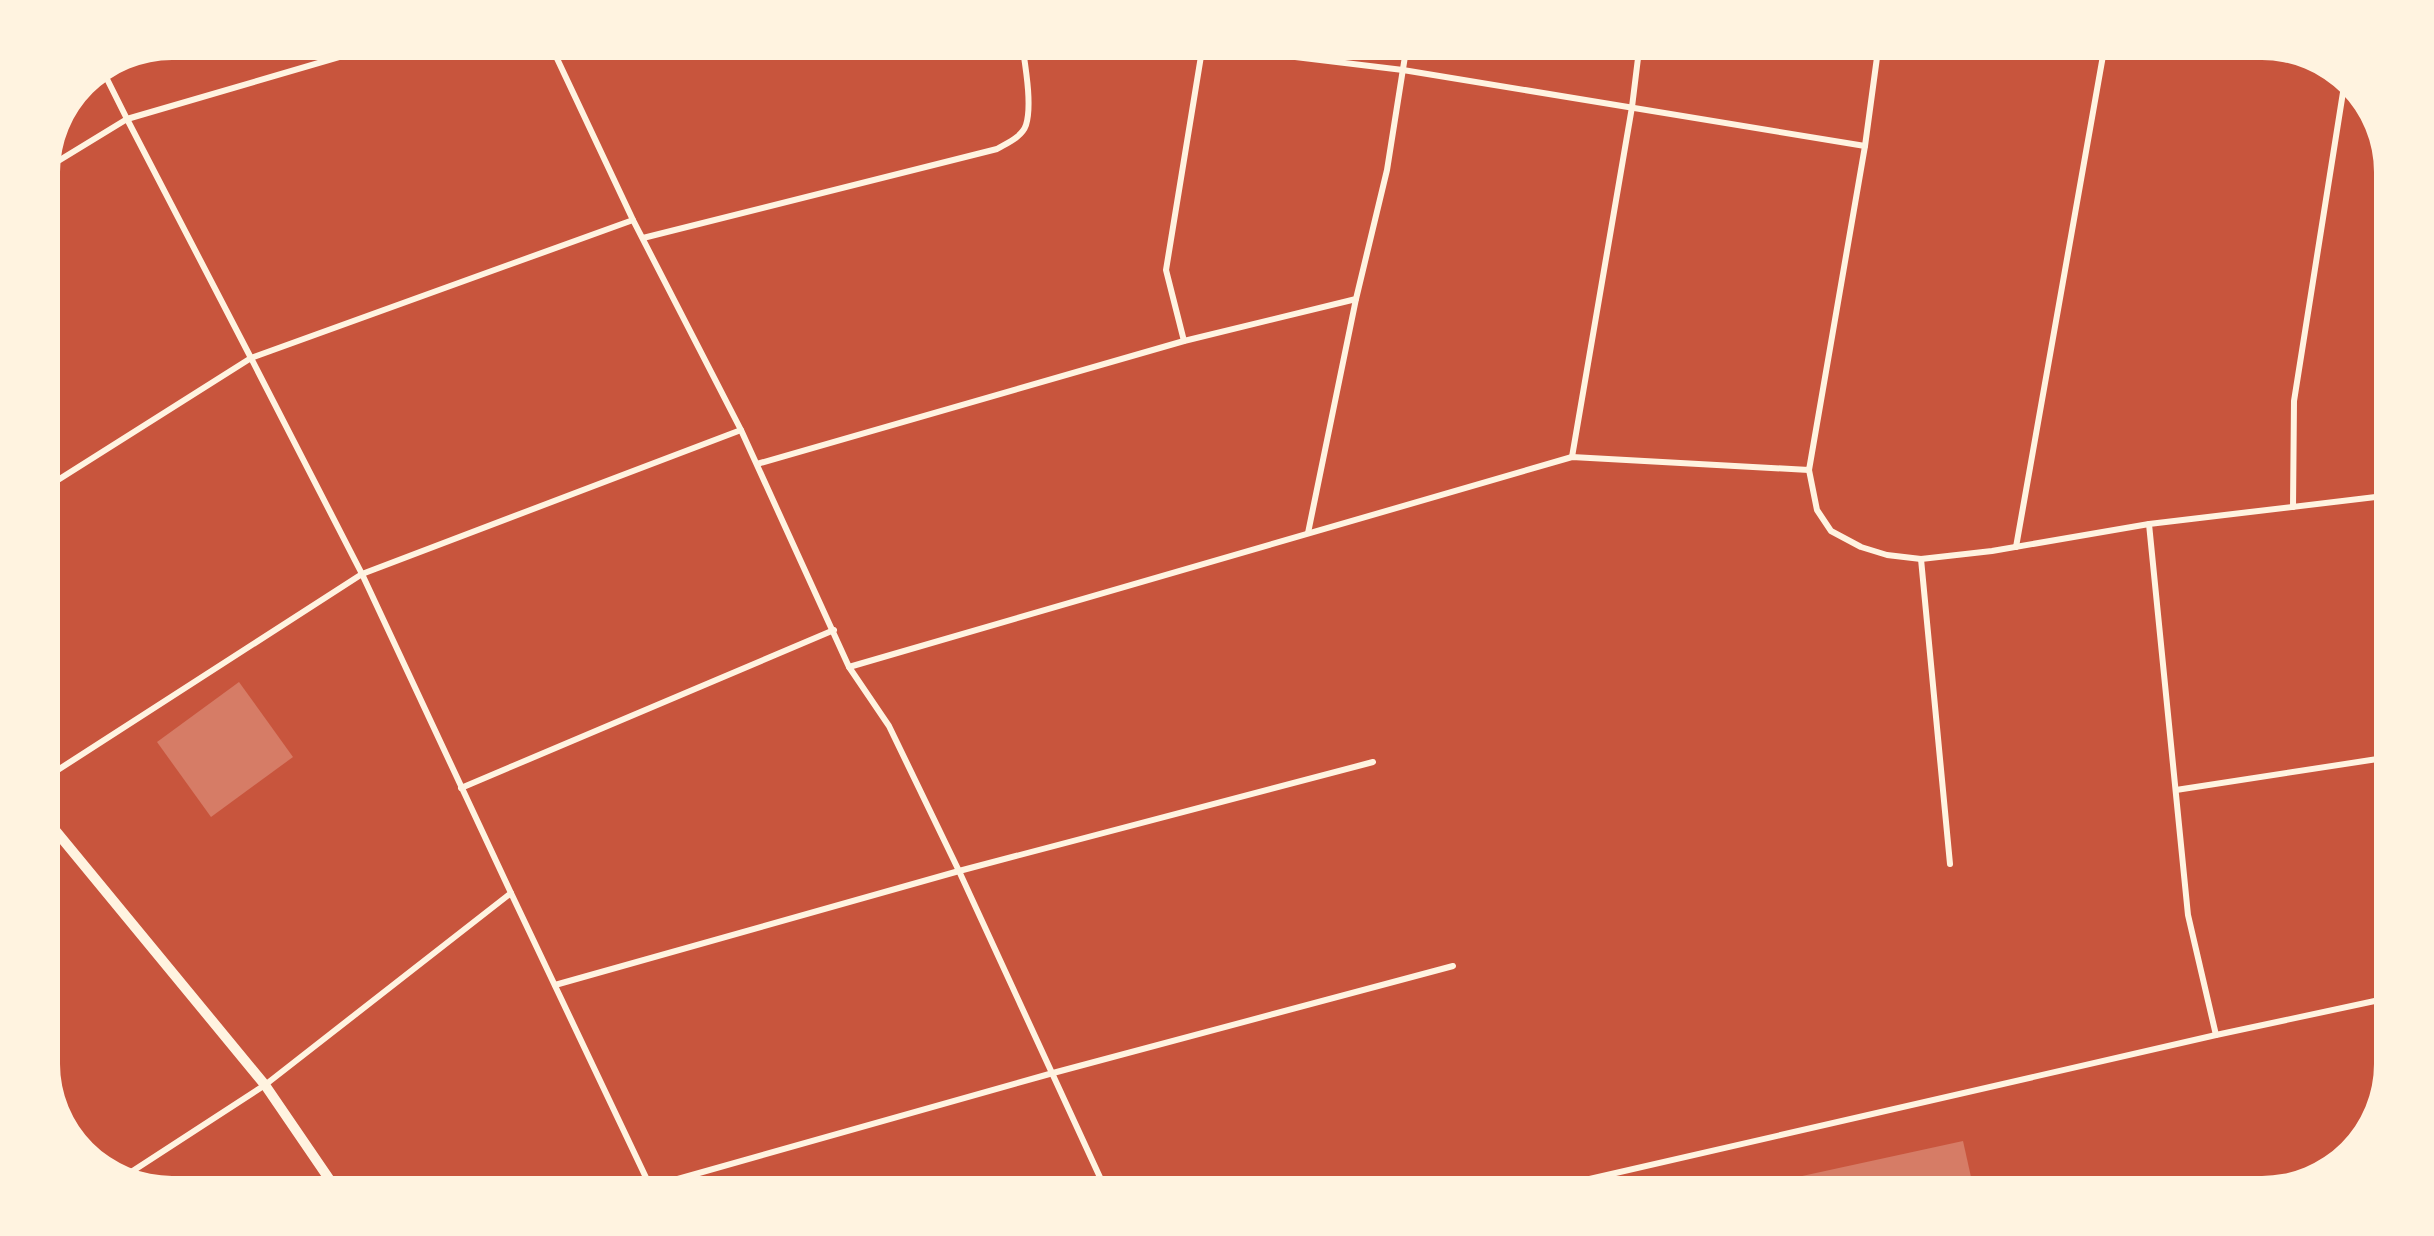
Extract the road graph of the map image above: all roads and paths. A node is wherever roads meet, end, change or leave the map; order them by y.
1 (328, 60) edge
2 (558, 60) edge
3 (1024, 60) edge
4 (1200, 60) edge
5 (1320, 60) edge
6 (1404, 60) edge
7 (1638, 60) edge
8 (1877, 60) edge
9 (2102, 60) edge
10 (1403, 70) junction
11 (108, 81) edge
12 (2343, 95) edge
13 (1632, 107) junction
14 (127, 118) junction
15 (1865, 146) junction
16 (61, 159) edge
17 (633, 220) junction
18 (643, 238) junction
19 (1356, 299) junction
20 (1184, 341) junction
21 (251, 358) junction
22 (741, 430) junction
23 (1572, 457) junction
24 (757, 464) junction
25 (1809, 470) junction
26 (60, 479) edge
27 (2374, 497) edge
28 (2293, 507) junction
29 (2149, 524) junction
30 (1308, 533) junction
31 (2016, 546) junction
32 (1921, 559) junction
33 (362, 574) junction
34 (834, 630) junction
35 (849, 667) junction
36 (2374, 760) edge
37 (1373, 762) dead end
38 (60, 769) edge
39 (461, 788) junction
40 (2176, 790) junction
41 (60, 836) edge
42 (1950, 864) dead end
43 (959, 871) junction
44 (511, 893) junction
45 (1453, 966) dead end
46 (555, 985) junction
47 (2374, 1001) edge
48 (2216, 1035) junction
49 (1053, 1073) junction
50 (265, 1085) junction
51 (135, 1170) edge
52 (327, 1176) edge
53 (647, 1176) edge
54 (687, 1176) edge
55 (1099, 1176) edge
56 (1603, 1176) edge

1 - 14 street
2 - 17 street
3 - 18 street
4 - 20 street
5 - 10 street
6 - 10 street
7 - 13 street
8 - 15 street
9 - 31 street
10 - 13 street
10 - 19 street
11 - 14 street
12 - 28 street
13 - 15 street
13 - 23 street
14 - 16 street
14 - 21 street
15 - 25 street
17 - 18 street
17 - 21 street
18 - 22 street
19 - 20 street
19 - 30 street
20 - 24 street
21 - 26 street
21 - 33 street
22 - 24 street
22 - 33 street
23 - 25 street
23 - 30 street
24 - 34 street
25 - 32 street
27 - 28 street
28 - 29 street
29 - 31 street
29 - 40 street
30 - 35 street
31 - 32 street
32 - 42 street
33 - 38 street
33 - 39 street
34 - 35 street
34 - 39 street
35 - 43 street
36 - 40 street
37 - 43 street
39 - 44 street
40 - 48 street
41 - 50 street
43 - 46 street
43 - 49 street
44 - 46 street
44 - 50 street
45 - 49 street
46 - 53 street
47 - 48 street
48 - 56 street
49 - 54 street
49 - 55 street
50 - 51 street
50 - 52 street

